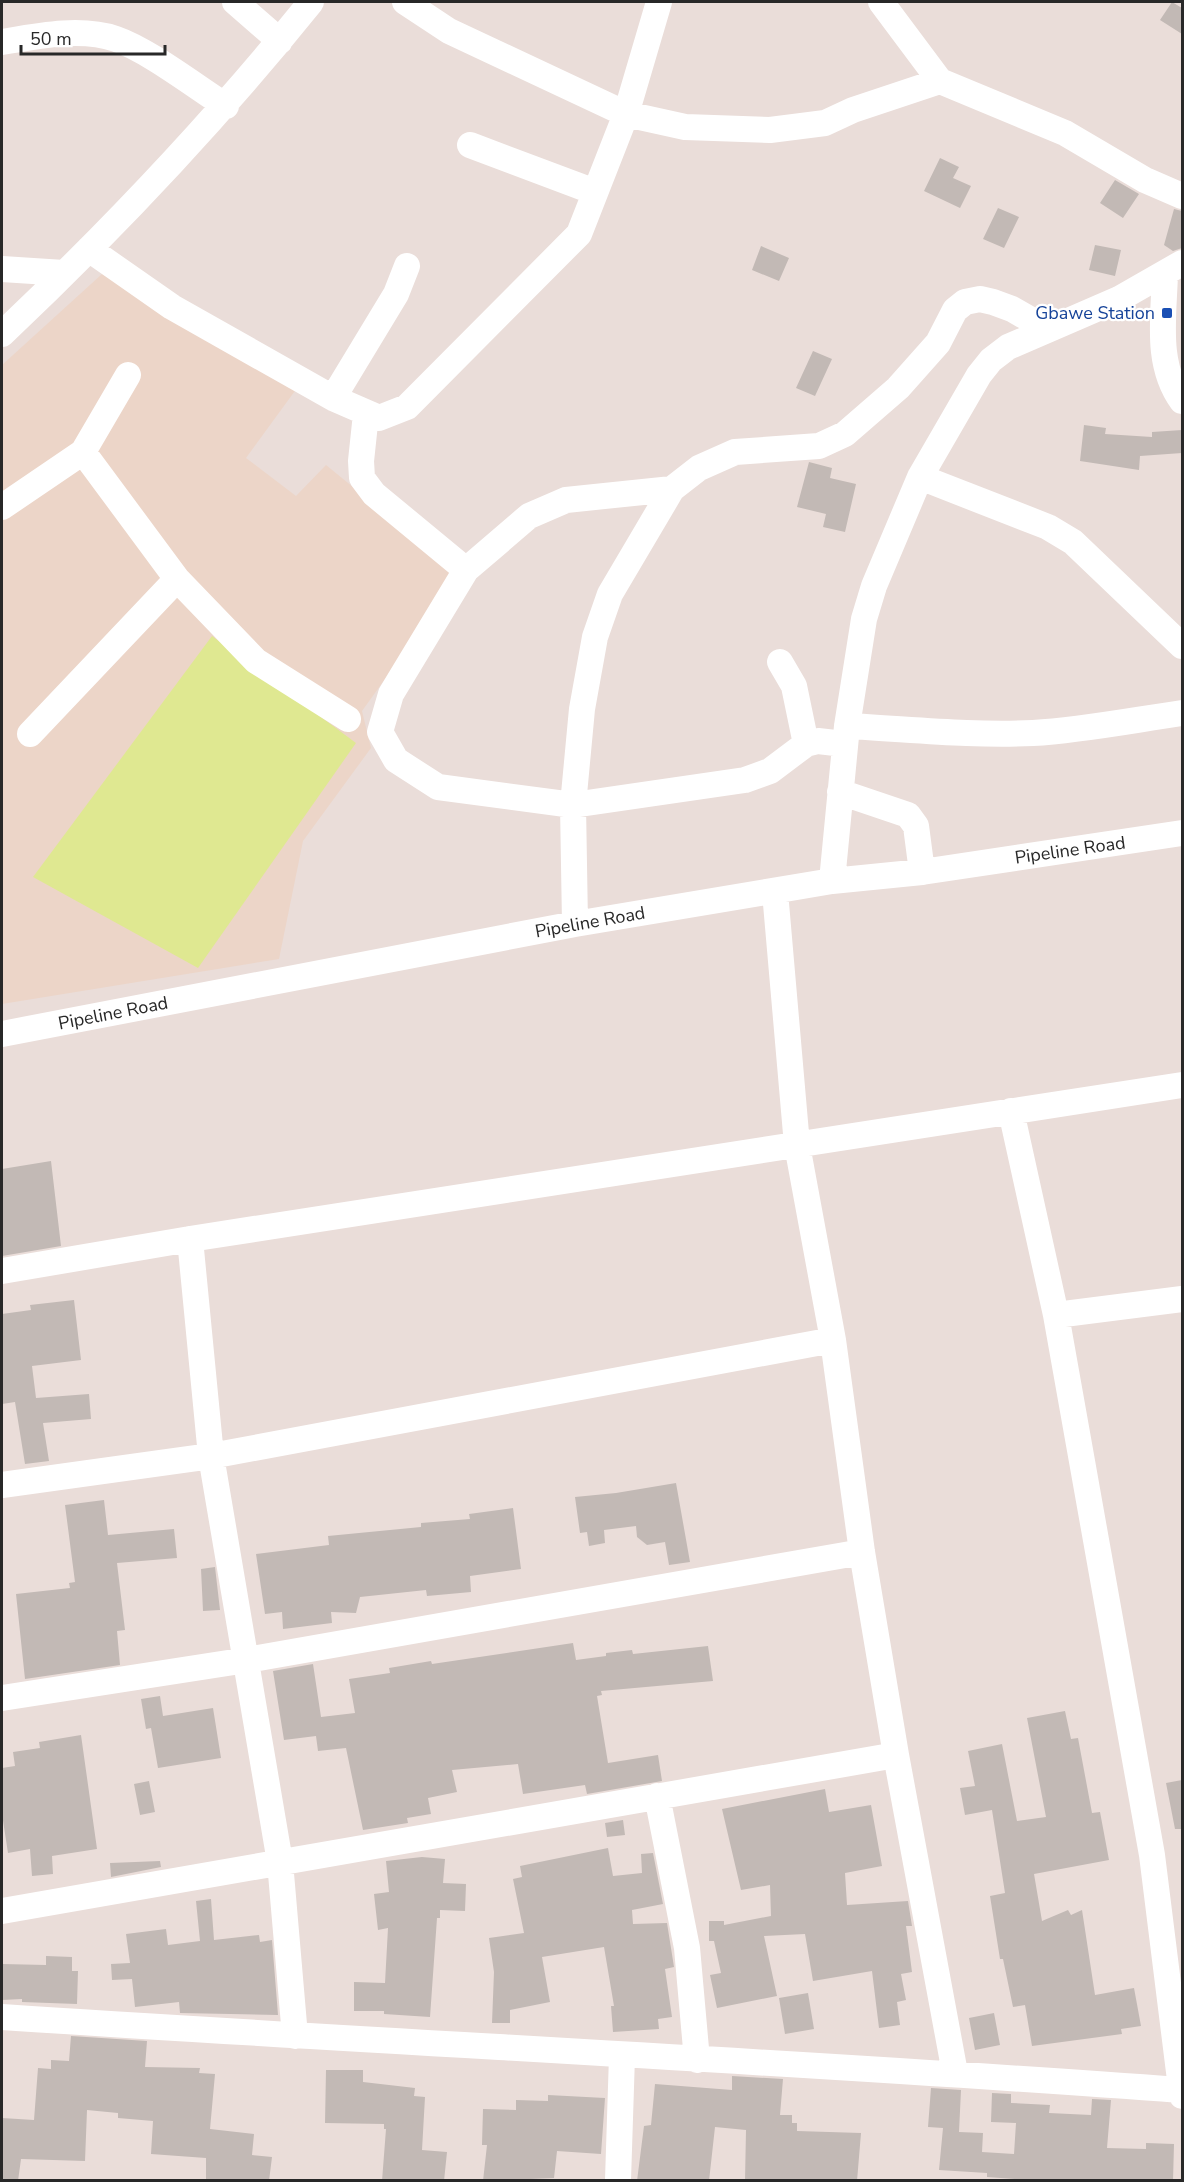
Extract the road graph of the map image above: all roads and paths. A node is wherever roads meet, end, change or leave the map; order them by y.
1 (235, 2) edge
2 (311, 2) edge
3 (405, 2) edge
4 (659, 2) edge
5 (881, 2) edge
6 (280, 41) junction
7 (2, 42) edge
8 (940, 81) junction
9 (226, 106) junction
10 (627, 114) junction
11 (470, 145) dead end
12 (595, 192) junction
13 (1182, 196) edge
14 (89, 249) junction
15 (408, 266) dead end
16 (1174, 268) edge
17 (2, 269) edge
18 (64, 273) junction
19 (1047, 329) junction
20 (2, 334) edge
21 (128, 375) dead end
22 (333, 398) junction
23 (1182, 401) edge
24 (366, 414) junction
25 (83, 452) junction
26 (920, 477) junction
27 (672, 489) junction
28 (2, 507) edge
29 (466, 570) junction
30 (177, 579) junction
31 (1182, 646) edge
32 (780, 662) dead end
33 (1182, 713) edge
34 (348, 719) dead end
35 (30, 734) dead end
36 (845, 735) junction
37 (806, 744) junction
38 (840, 792) junction
39 (573, 805) junction
40 (1182, 833) edge
41 (922, 872) junction
42 (831, 881) junction
43 (775, 892) junction
44 (575, 924) junction
45 (2, 1034) edge
46 (1182, 1086) edge
47 (1011, 1112) junction
48 (796, 1145) junction
49 (190, 1239) junction
50 (2, 1271) edge
51 (1182, 1299) edge
52 (1056, 1315) junction
53 (833, 1340) junction
54 (211, 1456) junction
55 (2, 1485) edge
56 (862, 1552) junction
57 (247, 1660) junction
58 (2, 1698) edge
59 (896, 1755) junction
60 (657, 1796) junction
61 (280, 1862) junction
62 (2, 1911) edge
63 (2, 2017) edge
64 (295, 2036) junction
65 (622, 2056) junction
66 (697, 2060) junction
67 (955, 2073) junction
68 (1181, 2092) edge
69 (618, 2181) edge

1 - 6 street
2 - 6 street
3 - 10 street
4 - 10 street
5 - 8 street
6 - 9 street
7 - 9 street
8 - 10 street
8 - 13 street
9 - 14 street
10 - 12 street
11 - 12 street
12 - 24 street
14 - 18 street
14 - 22 street
15 - 22 street
16 - 19 street
16 - 23 street
17 - 18 street
18 - 20 street
19 - 26 street
19 - 27 street
21 - 25 street
22 - 24 street
24 - 29 street
25 - 28 street
25 - 30 street
26 - 31 street
26 - 36 street
27 - 29 street
27 - 39 street
29 - 39 street
30 - 34 street
30 - 35 street
32 - 37 street
33 - 36 street
36 - 37 street
36 - 38 street
37 - 39 street
38 - 41 street
38 - 42 street
39 - 44 street
40 - 41 street, Pipeline Road
41 - 42 street, Pipeline Road
42 - 43 street, Pipeline Road
43 - 44 street, Pipeline Road
43 - 48 street
44 - 45 street, Pipeline Road
46 - 47 street
47 - 48 street
47 - 52 street
48 - 49 street
48 - 53 street
49 - 50 street
49 - 54 street
51 - 52 street
52 - 68 street
53 - 54 street
53 - 56 street
54 - 55 street
54 - 57 street
56 - 57 street
56 - 59 street
57 - 58 street
57 - 61 street
59 - 60 street
59 - 67 street
60 - 61 street
60 - 66 street
61 - 62 street
61 - 64 street
63 - 64 street
64 - 65 street
65 - 66 street
65 - 69 street
66 - 67 street
67 - 68 street

